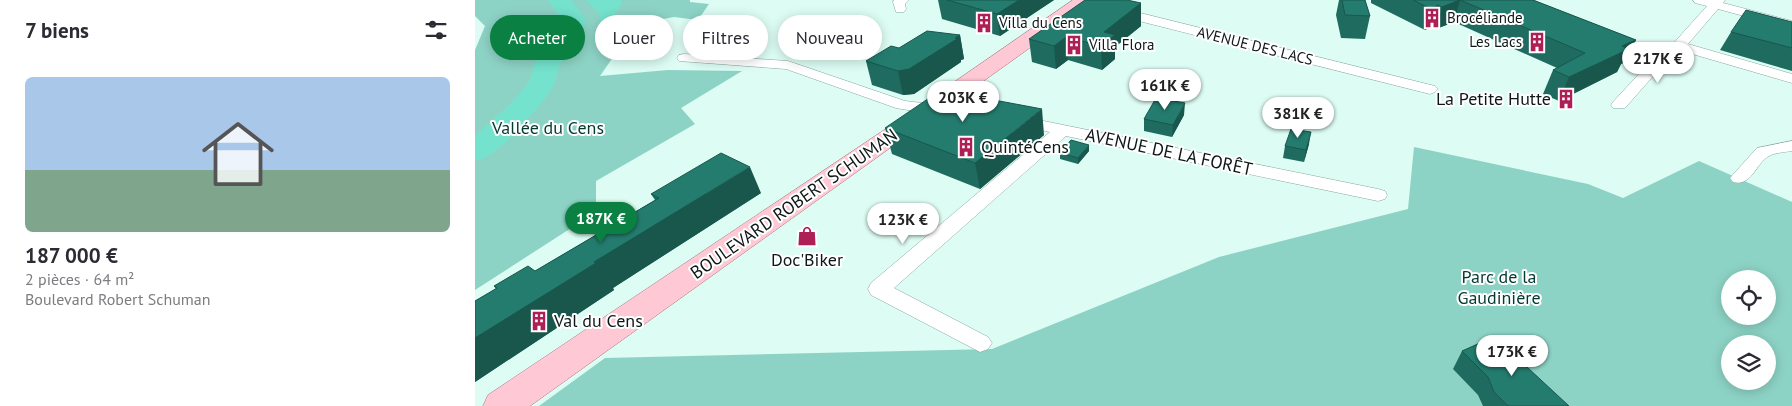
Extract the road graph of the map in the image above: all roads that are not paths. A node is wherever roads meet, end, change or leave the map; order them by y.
1 (1699, 0) edge
2 (1717, 2) edge
3 (1091, 4) edge
4 (1792, 26) edge
5 (1593, 30) edge
6 (1679, 46) junction
7 (714, 60) edge
8 (1658, 62) junction
9 (1792, 79) edge
10 (1429, 89) dead end
11 (1619, 105) dead end
12 (931, 109) junction
13 (962, 109) edge
14 (1007, 118) edge
15 (1063, 130) junction
16 (1792, 146) edge
17 (1739, 178) dead end
18 (1378, 195) dead end
19 (980, 343) dead end
20 (501, 406) edge

1 - 2 street
2 - 4 street
2 - 6 street
3 - 10 street, AVENUE DES LACS
3 - 12 main road, BOULEVARD ROBERT SCHUMAN
5 - 8 street
6 - 8 street
6 - 9 street
7 - 12 street
8 - 11 street
12 - 13 street
12 - 20 main road, BOULEVARD ROBERT SCHUMAN
14 - 15 street, AVENUE DE LA FORÊT
15 - 18 street, AVENUE DE LA FORÊT
15 - 19 street
16 - 17 street

